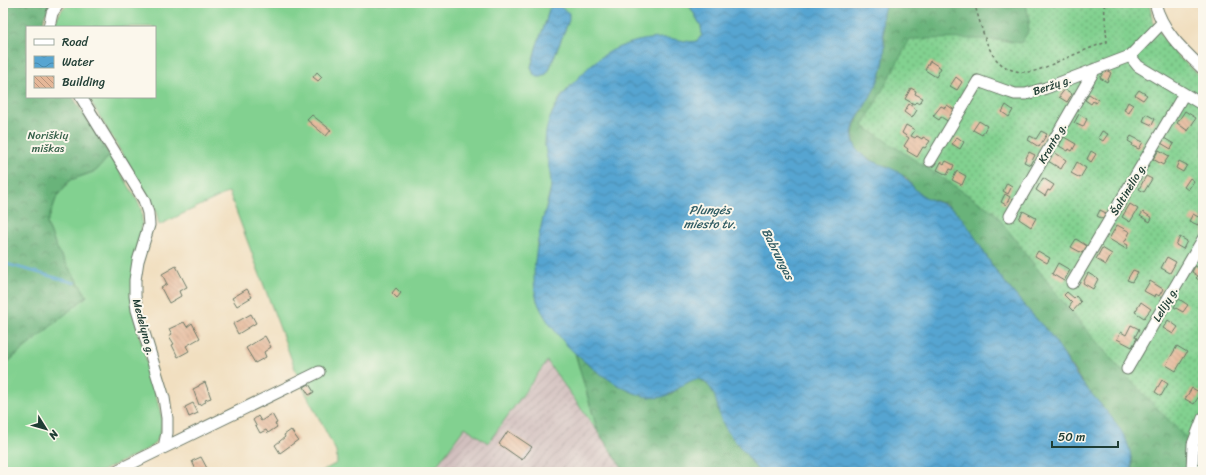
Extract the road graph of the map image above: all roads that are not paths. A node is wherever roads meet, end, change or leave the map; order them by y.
1 (59, 3) edge
2 (1155, 3) edge
3 (1162, 23) junction
4 (49, 26) edge
5 (1130, 56) junction
6 (1095, 69) junction
7 (1203, 69) edge
8 (1184, 94) junction
9 (82, 98) edge
10 (1203, 106) edge
11 (930, 161) dead end
12 (1010, 216) dead end
13 (1203, 239) edge
14 (1072, 283) dead end
15 (1127, 369) dead end
16 (319, 372) dead end
17 (1203, 418) edge
18 (164, 447) junction
19 (114, 472) edge
20 (1192, 472) edge

1 - 4 street
2 - 3 street
3 - 5 street
3 - 7 street
5 - 6 street, Beržų g.
5 - 8 street
6 - 11 street, Beržų g.
6 - 12 street, Kranto g.
8 - 10 street
8 - 14 street, Šaltinėlio g.
9 - 18 street, Medelyno g.
13 - 15 street, Lelijų g.
16 - 18 street
17 - 20 street
18 - 19 street

